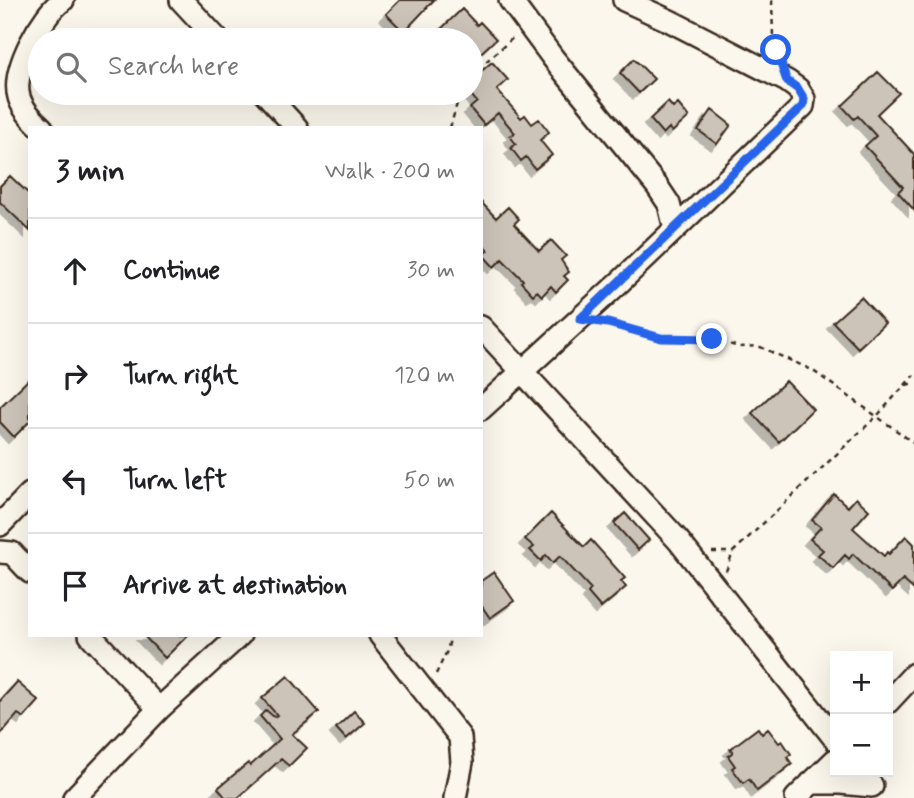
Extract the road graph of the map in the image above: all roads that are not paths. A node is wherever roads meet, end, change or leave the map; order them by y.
1 (63, 0) edge
2 (181, 0) edge
3 (510, 0) edge
4 (624, 0) edge
5 (39, 28) edge
6 (207, 28) edge
7 (28, 53) edge
8 (276, 105) edge
9 (40, 126) edge
10 (295, 126) edge
11 (675, 229) junction
12 (483, 329) edge
13 (522, 370) junction
14 (483, 407) edge
15 (28, 496) edge
16 (0, 525) edge
17 (4, 549) edge
18 (28, 570) edge
19 (92, 637) edge
20 (238, 637) edge
21 (382, 637) edge
22 (914, 674) edge
23 (893, 697) edge
24 (159, 709) junction
25 (830, 733) edge
26 (830, 765) edge
27 (871, 785) edge
28 (804, 791) edge
29 (454, 797) edge
30 (74, 798) edge

1 - 5 street
2 - 6 street
3 - 11 street
4 - 11 street
7 - 9 street
8 - 10 street
11 - 13 street
12 - 13 street
13 - 14 street
13 - 25 street
15 - 16 street
17 - 18 street
19 - 24 street
20 - 24 street
21 - 29 street
22 - 23 street
24 - 30 street
26 - 28 street
27 - 28 street

